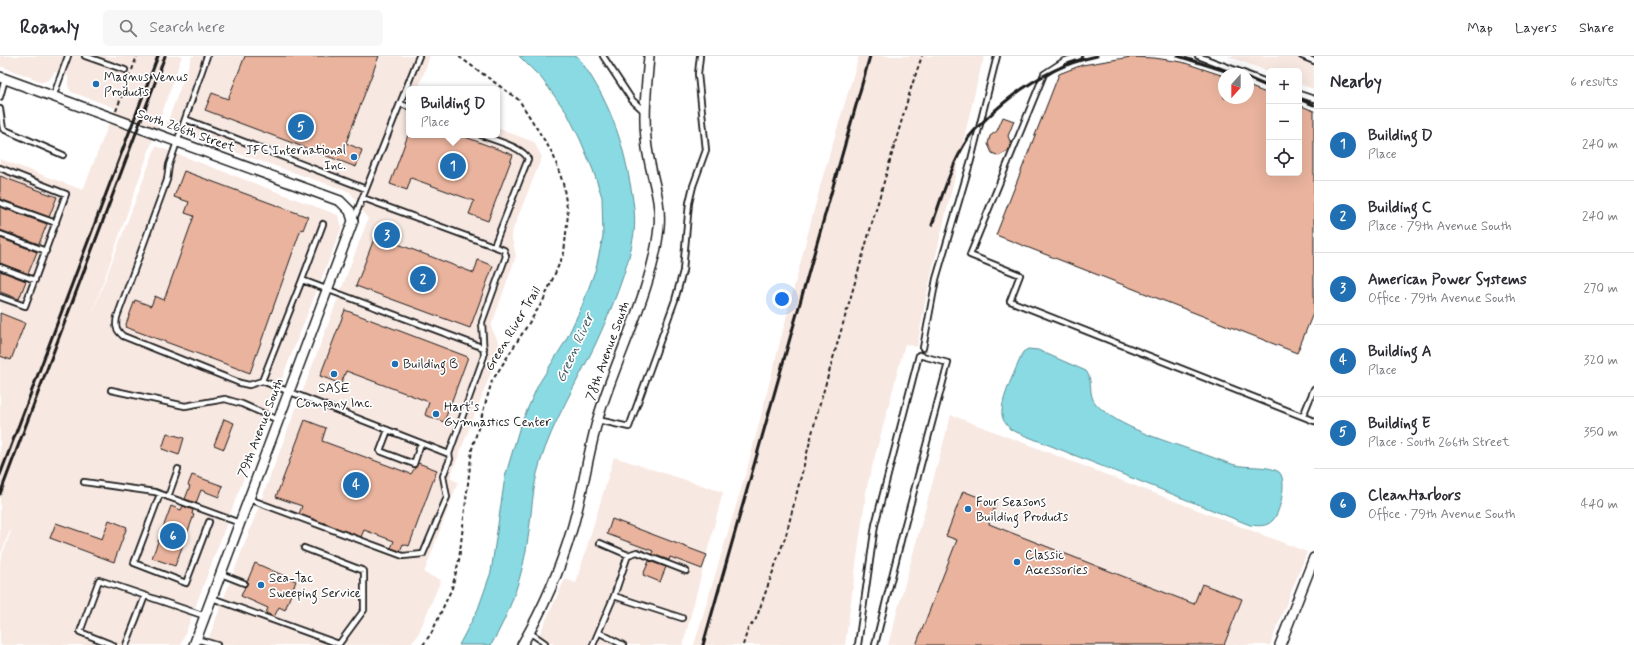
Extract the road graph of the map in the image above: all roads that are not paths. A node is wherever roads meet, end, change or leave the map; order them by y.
1 (68, 56) edge
2 (85, 56) edge
3 (207, 56) edge
4 (420, 56) edge
5 (603, 56) edge
6 (650, 56) edge
7 (700, 56) edge
8 (997, 56) edge
9 (1079, 56) edge
10 (1198, 56) edge
11 (1302, 56) edge
12 (1314, 61) edge
13 (1231, 68) edge
14 (125, 70) dead end
15 (1254, 77) edge
16 (2, 78) edge
17 (1266, 82) edge
18 (408, 86) edge
19 (406, 90) edge
20 (1302, 95) edge
21 (0, 97) edge
22 (53, 97) junction
23 (1314, 99) edge
24 (400, 104) junction
25 (406, 106) edge
26 (0, 109) edge
27 (645, 112) junction
28 (185, 119) junction
29 (489, 138) edge
30 (177, 142) junction
31 (63, 155) dead end
32 (0, 168) edge
33 (366, 189) junction
34 (363, 198) junction
35 (0, 203) edge
36 (353, 221) junction
37 (56, 223) junction
38 (323, 224) dead end
39 (0, 234) edge
40 (494, 246) junction
41 (46, 251) junction
42 (0, 267) edge
43 (35, 280) junction
44 (302, 280) junction
45 (328, 290) junction
46 (0, 297) edge
47 (484, 348) junction
48 (923, 348) dead end
49 (262, 381) junction
50 (1314, 389) edge
51 (111, 390) dead end
52 (289, 392) junction
53 (1303, 416) junction
54 (278, 420) junction
55 (598, 420) junction
56 (1314, 420) edge
57 (388, 430) junction
58 (422, 443) junction
59 (449, 454) junction
60 (178, 469) dead end
61 (84, 482) dead end
62 (160, 494) junction
63 (168, 496) junction
64 (249, 499) junction
65 (209, 522) dead end
66 (240, 523) junction
67 (600, 543) dead end
68 (304, 548) dead end
69 (628, 555) junction
70 (1314, 558) edge
71 (686, 571) dead end
72 (221, 574) junction
73 (244, 583) dead end
74 (145, 596) junction
75 (614, 596) junction
76 (212, 598) junction
77 (205, 616) junction
78 (682, 618) dead end
79 (529, 632) junction
80 (600, 633) junction
81 (195, 642) edge
82 (546, 644) edge
83 (113, 645) edge
84 (126, 645) edge
85 (217, 645) edge
86 (522, 645) edge
87 (594, 645) edge
88 (623, 645) edge
89 (858, 645) edge
90 (875, 645) edge
91 (1280, 645) edge

1 - 22 lane
2 - 14 lane
3 - 28 lane
4 - 18 lane
5 - 27 lane
6 - 27 street, 78th Avenue South
7 - 55 lane
8 - 48 lane
9 - 53 lane
10 - 13 lane
11 - 12 lane
15 - 17 lane
16 - 21 lane
16 - 22 street, South 266th Street
19 - 24 lane
20 - 23 lane
22 - 30 street, South 266th Street
24 - 25 lane
24 - 33 lane
26 - 31 lane
27 - 55 street, 78th Avenue South
28 - 30 lane
28 - 33 lane
29 - 40 lane
30 - 36 street, South 266th Street
30 - 49 lane
32 - 37 lane
33 - 34 lane
34 - 36 lane
34 - 40 lane
35 - 37 lane
36 - 45 street, 79th Avenue South
37 - 41 lane
38 - 44 lane
39 - 41 lane
40 - 47 lane
41 - 43 lane
42 - 43 lane
43 - 46 lane
44 - 45 lane
44 - 49 lane
45 - 47 lane
45 - 52 street, 79th Avenue South
47 - 59 lane
49 - 52 lane
50 - 53 lane
51 - 54 lane
52 - 54 street, 79th Avenue South
52 - 57 lane
53 - 56 lane
54 - 64 street, 79th Avenue South
55 - 79 street, 78th Avenue South
57 - 58 lane
57 - 58 lane
58 - 59 lane
59 - 64 lane
60 - 63 lane
61 - 62 lane
62 - 63 lane
62 - 65 lane
63 - 66 lane
64 - 66 street, 79th Avenue South
66 - 72 street, 79th Avenue South
67 - 69 lane
68 - 76 lane
69 - 71 lane
69 - 75 lane
70 - 91 street
72 - 73 lane
72 - 76 street, 79th Avenue South
74 - 77 lane
74 - 83 lane
74 - 84 lane
75 - 78 lane
75 - 80 lane
76 - 77 street, 79th Avenue South
77 - 81 street, 79th Avenue South
79 - 82 lane
79 - 86 street, 78th Avenue South
80 - 87 lane
80 - 88 lane
81 - 85 lane
89 - 90 lane

